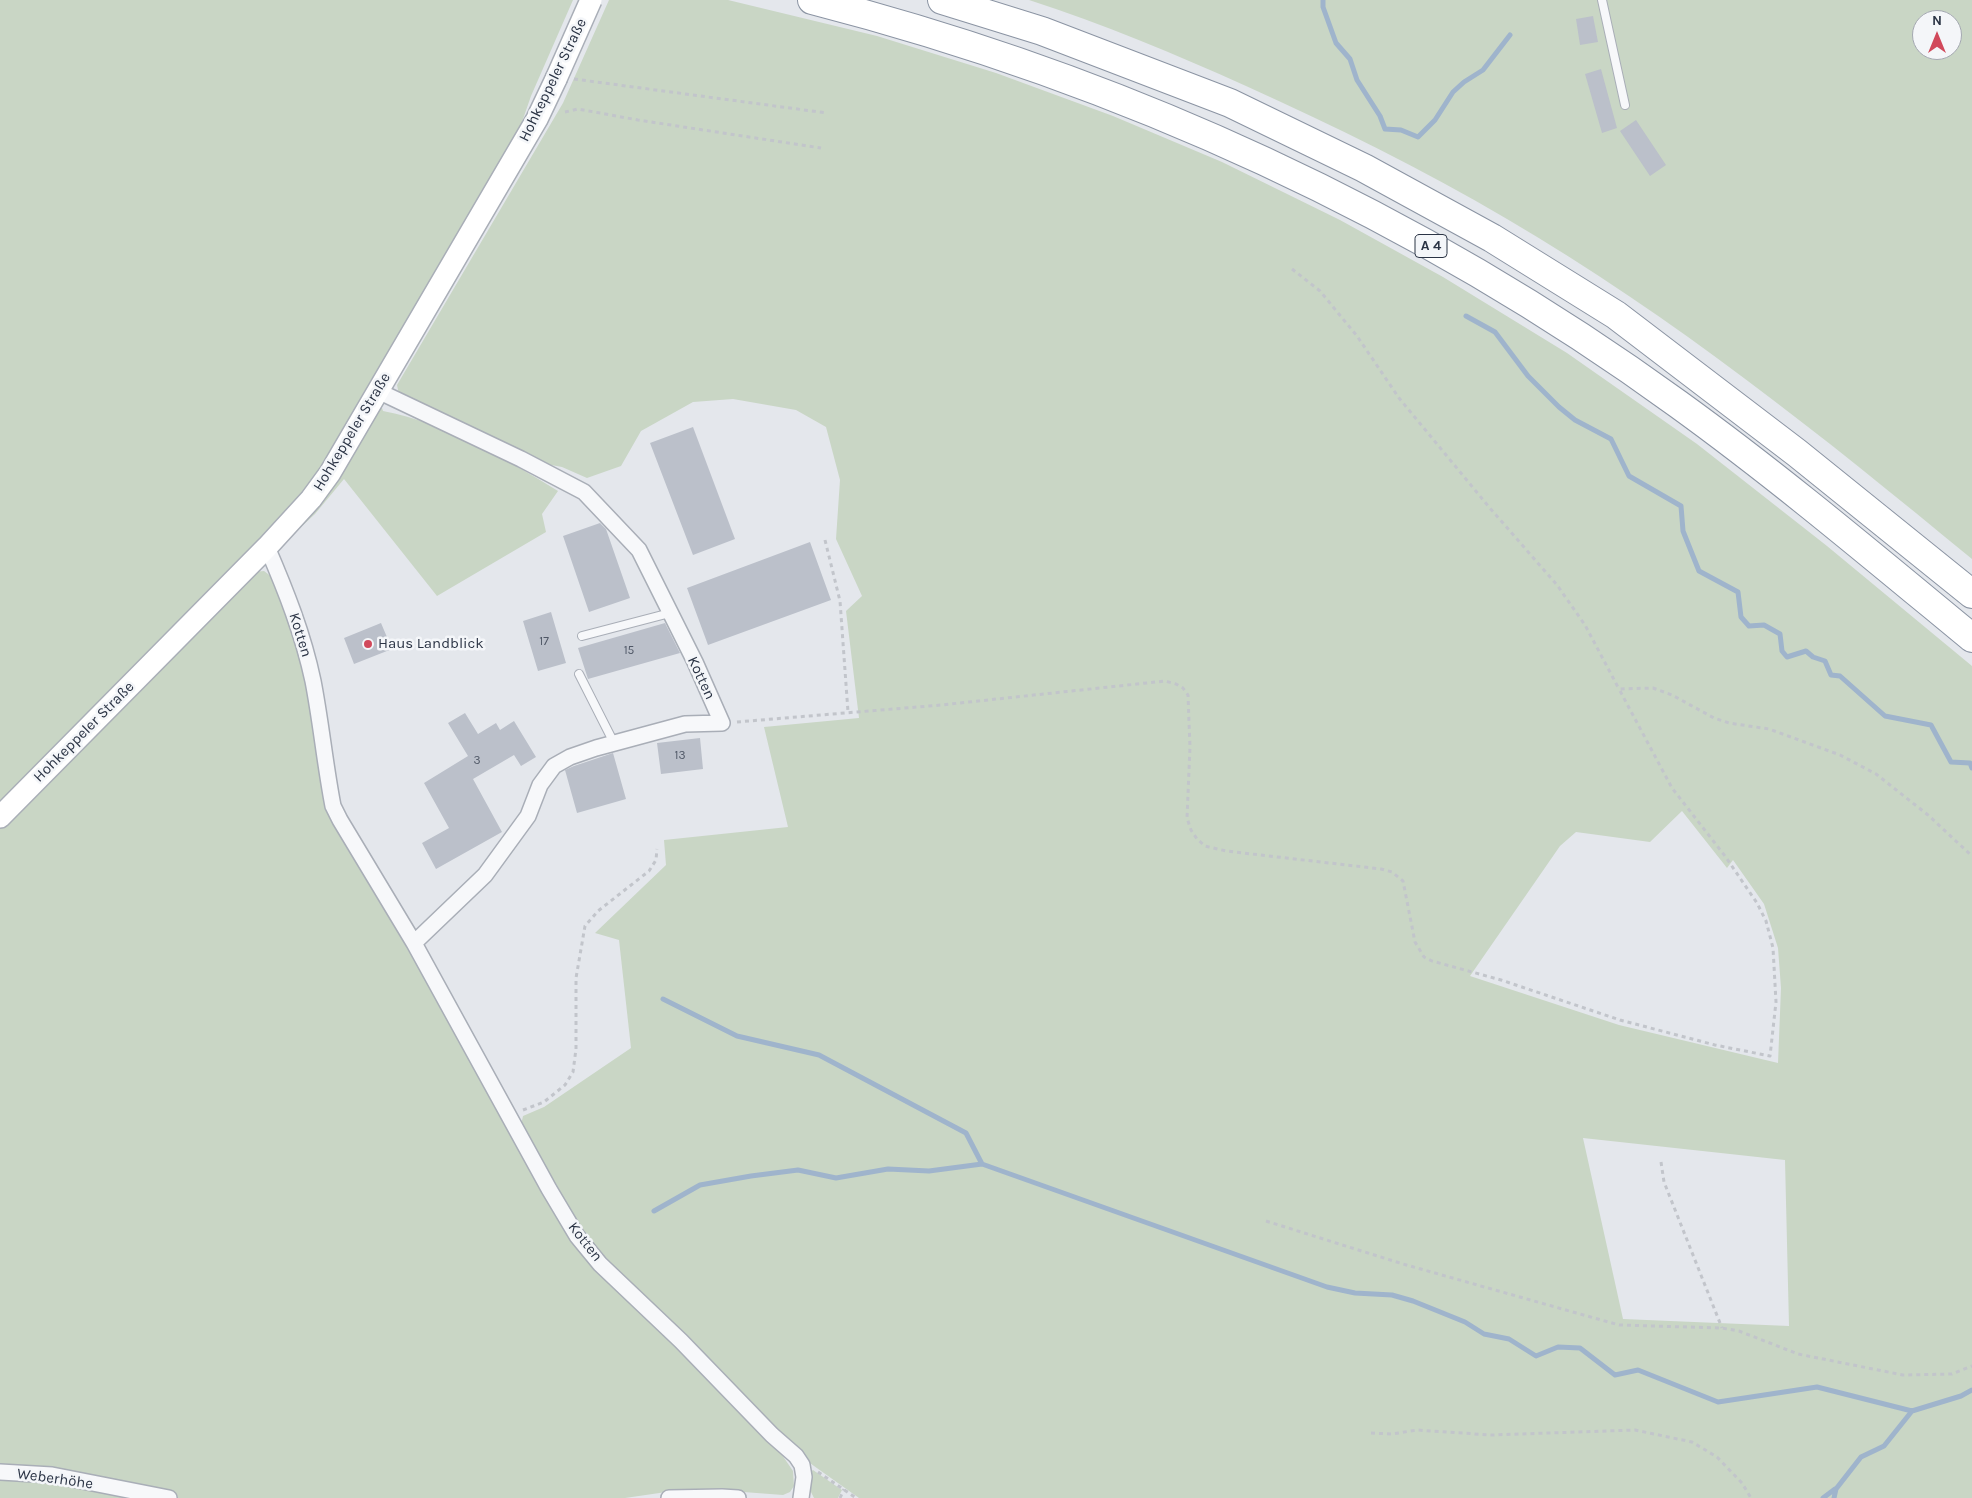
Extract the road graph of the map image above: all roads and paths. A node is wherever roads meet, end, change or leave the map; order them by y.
1 (591, 0) edge
2 (812, 0) edge
3 (942, 0) edge
4 (1602, 0) edge
5 (561, 78) junction
6 (1625, 105) dead end
7 (564, 112) dead end
8 (827, 113) dead end
9 (821, 148) dead end
10 (1292, 269) dead end
11 (378, 391) junction
12 (824, 540) dead end
13 (266, 547) junction
14 (1972, 594) edge
15 (670, 613) junction
16 (582, 636) dead end
17 (1972, 638) edge
18 (579, 674) dead end
19 (1619, 689) junction
20 (848, 712) junction
21 (722, 723) junction
22 (614, 743) junction
23 (0, 817) edge
24 (657, 850) dead end
25 (1972, 856) edge
26 (414, 943) junction
27 (509, 1116) junction
28 (1661, 1162) dead end
29 (1266, 1221) dead end
30 (1722, 1328) junction
31 (1972, 1366) edge
32 (1371, 1433) dead end
33 (802, 1465) junction
34 (0, 1472) edge
35 (844, 1489) junction
36 (169, 1498) edge
37 (669, 1498) edge
38 (738, 1498) edge
39 (801, 1498) edge
40 (840, 1498) edge
41 (856, 1498) edge
42 (1751, 1498) edge

1 - 5 street, Hohkeppeler Straße, bridge
2 - 17 highway, A 4
3 - 14 highway, A 4
4 - 6 lane
5 - 8 path
5 - 11 street, Hohkeppeler Straße
7 - 9 path
10 - 19 path
11 - 13 street, Hohkeppeler Straße
11 - 15 street, Kotten
12 - 20 path
13 - 23 street, Hohkeppeler Straße
13 - 26 street, Kotten
15 - 16 lane
15 - 21 street, Kotten
18 - 22 lane
19 - 20 path
19 - 25 path
20 - 21 path
21 - 22 street, Kotten
22 - 26 street, Kotten
24 - 27 path
26 - 27 street, Kotten
27 - 33 street, Kotten
28 - 30 path
29 - 30 path
30 - 31 path
32 - 42 path
33 - 35 path
33 - 39 street
34 - 36 street, Weberhöhe
35 - 40 path
35 - 41 path
37 - 38 street

